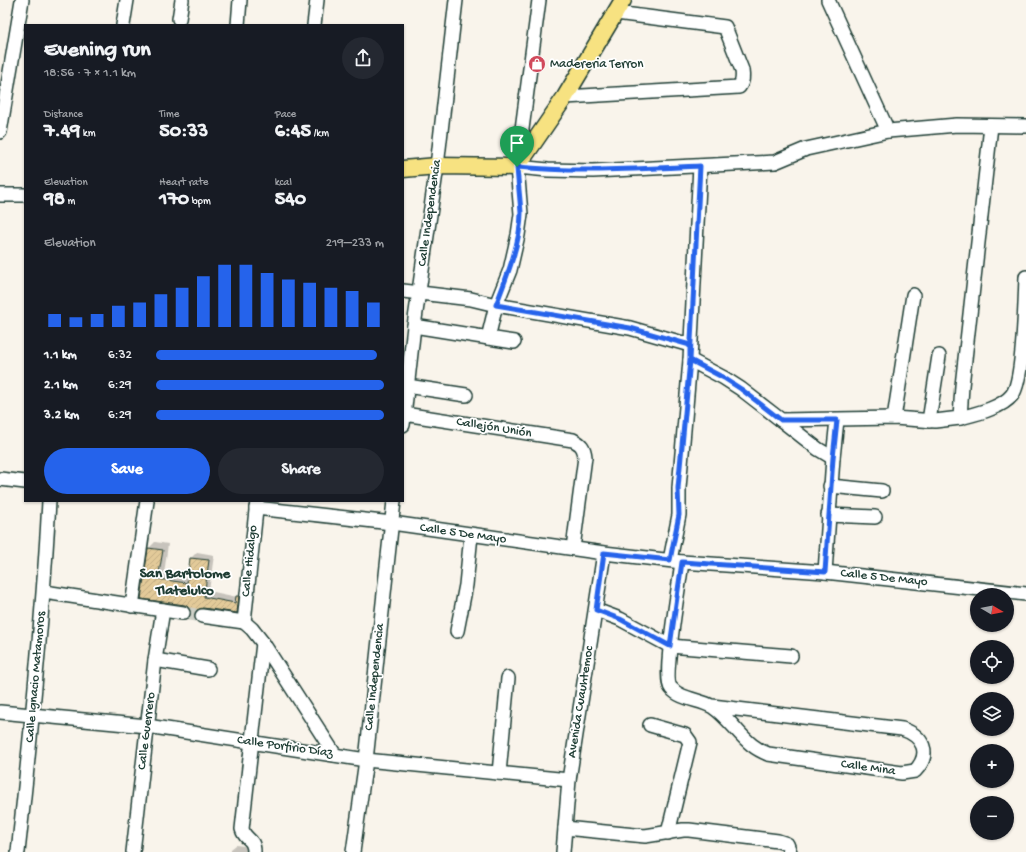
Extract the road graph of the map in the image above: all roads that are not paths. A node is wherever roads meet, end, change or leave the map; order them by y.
1 (22, 0) edge
2 (126, 0) edge
3 (182, 0) edge
4 (240, 0) edge
5 (317, 0) edge
6 (456, 0) edge
7 (539, 0) edge
8 (828, 0) edge
9 (619, 6) edge
10 (179, 19) dead end
11 (123, 24) edge
12 (238, 24) edge
13 (314, 24) edge
14 (565, 96) junction
15 (991, 126) junction
16 (1026, 126) edge
17 (888, 131) junction
18 (0, 132) edge
19 (437, 166) junction
20 (700, 166) junction
21 (517, 167) junction
22 (404, 169) edge
23 (0, 195) edge
24 (24, 195) edge
25 (1026, 277) edge
26 (404, 291) edge
27 (418, 292) junction
28 (913, 295) dead end
29 (496, 305) junction
30 (414, 326) junction
31 (488, 338) junction
32 (514, 342) dead end
33 (690, 345) junction
34 (939, 356) dead end
35 (690, 360) junction
36 (407, 386) junction
37 (466, 395) dead end
38 (894, 418) junction
39 (960, 418) junction
40 (404, 420) edge
41 (781, 420) junction
42 (837, 420) junction
43 (929, 421) junction
44 (833, 458) junction
45 (0, 479) edge
46 (24, 482) edge
47 (830, 486) junction
48 (882, 491) dead end
49 (49, 502) edge
50 (147, 502) edge
51 (394, 502) edge
52 (256, 505) edge
53 (828, 515) junction
54 (875, 517) dead end
55 (392, 523) junction
56 (471, 535) junction
57 (572, 548) junction
58 (604, 553) junction
59 (676, 561) junction
60 (825, 572) junction
61 (44, 592) junction
62 (1026, 594) edge
63 (132, 606) junction
64 (163, 610) junction
65 (596, 610) junction
66 (183, 613) tunnel mouth
67 (202, 616) tunnel mouth
68 (244, 622) junction
69 (457, 631) dead end
70 (263, 643) junction
71 (670, 646) junction
72 (791, 656) dead end
73 (155, 660) junction
74 (208, 669) dead end
75 (508, 678) dead end
76 (712, 706) junction
77 (0, 712) edge
78 (34, 716) junction
79 (650, 725) dead end
80 (147, 726) junction
81 (251, 743) junction
82 (335, 755) junction
83 (366, 760) junction
84 (499, 773) junction
85 (569, 780) junction
86 (565, 828) junction
87 (668, 833) junction
88 (787, 847) edge
89 (18, 852) edge
90 (133, 852) edge
91 (254, 852) edge
92 (353, 852) edge
93 (563, 852) edge

1 - 18 street
2 - 11 street
3 - 10 street
4 - 12 street
5 - 13 street
6 - 19 street, Calle Independencia
7 - 21 street
8 - 17 street
9 - 14 main road
9 - 14 street
14 - 21 main road
15 - 16 street
15 - 17 street
15 - 39 street
17 - 20 street
19 - 21 main road
19 - 22 main road
19 - 27 street, Calle Independencia
20 - 21 street
20 - 33 street
21 - 29 street
23 - 24 street
25 - 39 street
26 - 27 street
27 - 29 street
27 - 30 street, Calle Independencia
28 - 38 street
29 - 31 street
29 - 33 street
30 - 31 street
30 - 36 street, Calle Independencia
31 - 32 street
33 - 35 street
34 - 43 street
35 - 41 street
35 - 59 street
36 - 37 street
36 - 40 street, Calle Independencia
38 - 42 street
38 - 43 street
39 - 43 street
40 - 57 street, Callejón Unión
41 - 42 street
41 - 44 street
42 - 44 street
44 - 47 street
45 - 46 street
47 - 48 street
47 - 53 street
49 - 61 street, Calle Ignacio Matamoros
50 - 63 street
51 - 55 street, Calle Independencia
52 - 55 street, Calle 5 De Mayo
52 - 68 street, Calle Hidalgo
53 - 54 street
53 - 60 street
55 - 56 street, Calle 5 De Mayo
55 - 83 street, Calle Independencia
56 - 57 street, Calle 5 De Mayo
56 - 69 street
57 - 58 street, Calle 5 De Mayo
58 - 59 street, Calle 5 De Mayo
58 - 65 street, Avenida Cuauhtemoc
59 - 60 street, Calle 5 De Mayo
59 - 71 street
60 - 62 street, Calle 5 De Mayo
61 - 63 street
61 - 78 street, Calle Ignacio Matamoros
63 - 64 street
64 - 66 street
64 - 73 street, Calle Guerrero
65 - 71 street
65 - 85 street, Avenida Cuauhtemoc
67 - 68 street
68 - 70 street
70 - 81 street
70 - 82 street
71 - 72 street
71 - 76 street, Calle Mina
73 - 74 street
73 - 80 street, Calle Guerrero
75 - 84 street
76 - 76 street, Calle Mina
77 - 78 street, Calle Porfirio Díaz
78 - 80 street, Calle Porfirio Díaz
78 - 89 street, Calle Ignacio Matamoros
79 - 87 street
80 - 81 street, Calle Porfirio Díaz
80 - 90 street, Calle Guerrero
81 - 82 street, Calle Porfirio Díaz
81 - 91 street
82 - 83 street, Calle Porfirio Díaz
83 - 84 street, Calle Porfirio Díaz
83 - 92 street, Calle Independencia
84 - 85 street, Calle Porfirio Díaz
85 - 86 street, Avenida Cuauhtemoc
86 - 87 street
86 - 93 street, Avenida Cuauhtemoc
87 - 88 street

